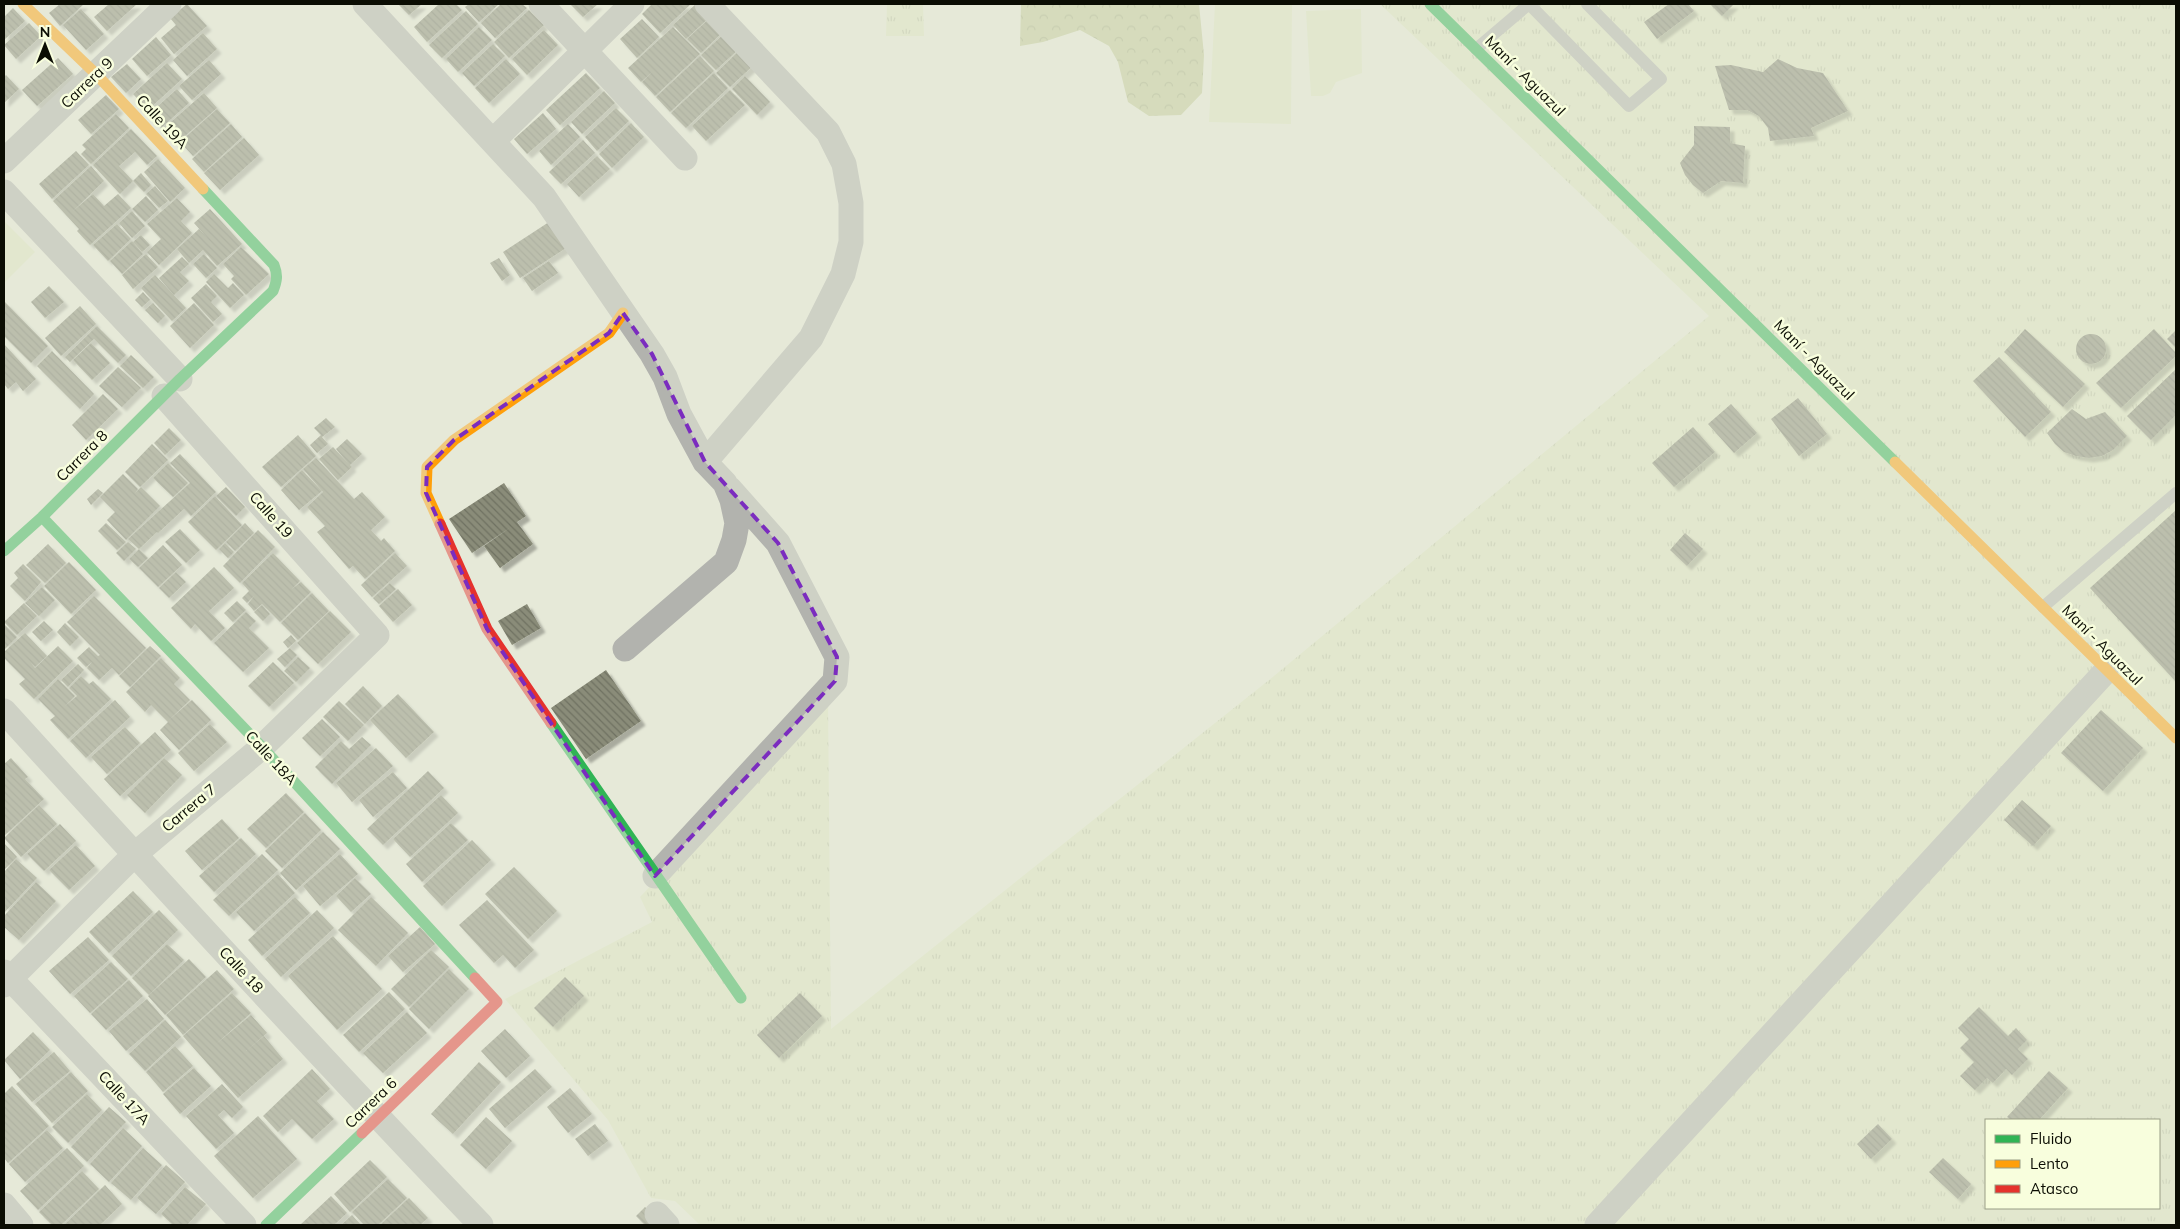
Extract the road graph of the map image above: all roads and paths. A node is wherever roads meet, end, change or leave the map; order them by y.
1 (23, 4) edge
2 (169, 4) edge
3 (365, 4) edge
4 (541, 4) edge
5 (632, 4) edge
6 (707, 4) edge
7 (1430, 4) edge
8 (1529, 4) edge
9 (1587, 4) edge
10 (1476, 49) junction
11 (585, 50) junction
12 (96, 74) junction
13 (493, 141) junction
14 (685, 158) dead end
15 (4, 161) edge
16 (4, 192) edge
17 (274, 265) joint
18 (623, 313) junction
19 (172, 387) junction
20 (705, 462) junction
21 (725, 483) junction
22 (2176, 493) edge
23 (42, 517) junction
24 (4, 551) edge
25 (2043, 607) junction
26 (377, 635) joint
27 (625, 650) dead end
28 (2106, 671) junction
29 (4, 711) edge
30 (2176, 738) edge
31 (262, 746) junction
32 (134, 855) junction
33 (654, 876) junction
34 (6, 978) edge
35 (742, 998) dead end
36 (497, 1002) joint
37 (378, 1117) junction
38 (4, 1205) edge
39 (21, 1225) edge
40 (244, 1225) edge
41 (266, 1225) edge
42 (481, 1225) edge
43 (1597, 1225) edge

1 - 12 street, Calle 19A
2 - 12 street, Carrera 9
3 - 13 street
4 - 11 street
5 - 11 street
6 - 20 street
7 - 10 street, Maní - Aguazul
8 - 9 lane
8 - 10 lane
10 - 25 street, Maní - Aguazul
11 - 13 street
11 - 14 street
12 - 15 street, Carrera 9
12 - 17 street, Calle 19A
13 - 18 street
16 - 19 street, Calle 19
17 - 19 street, Carrera 8
18 - 20 street
18 - 33 street
19 - 23 street, Carrera 8
19 - 26 street, Calle 19
20 - 21 street
21 - 27 street
21 - 33 street
22 - 25 lane
23 - 24 street, Carrera 8
23 - 31 street, Calle 18A
25 - 28 street, Maní - Aguazul
26 - 31 street, Carrera 7
28 - 30 street, Maní - Aguazul
28 - 43 street
29 - 32 street, Calle 18
31 - 32 street, Carrera 7
31 - 36 street, Calle 18A
32 - 34 street, Carrera 7
32 - 37 street, Calle 18
33 - 35 street
34 - 40 street, Calle 17A
36 - 37 street, Carrera 6
37 - 41 street, Carrera 6
37 - 42 street, Calle 18
38 - 39 street

